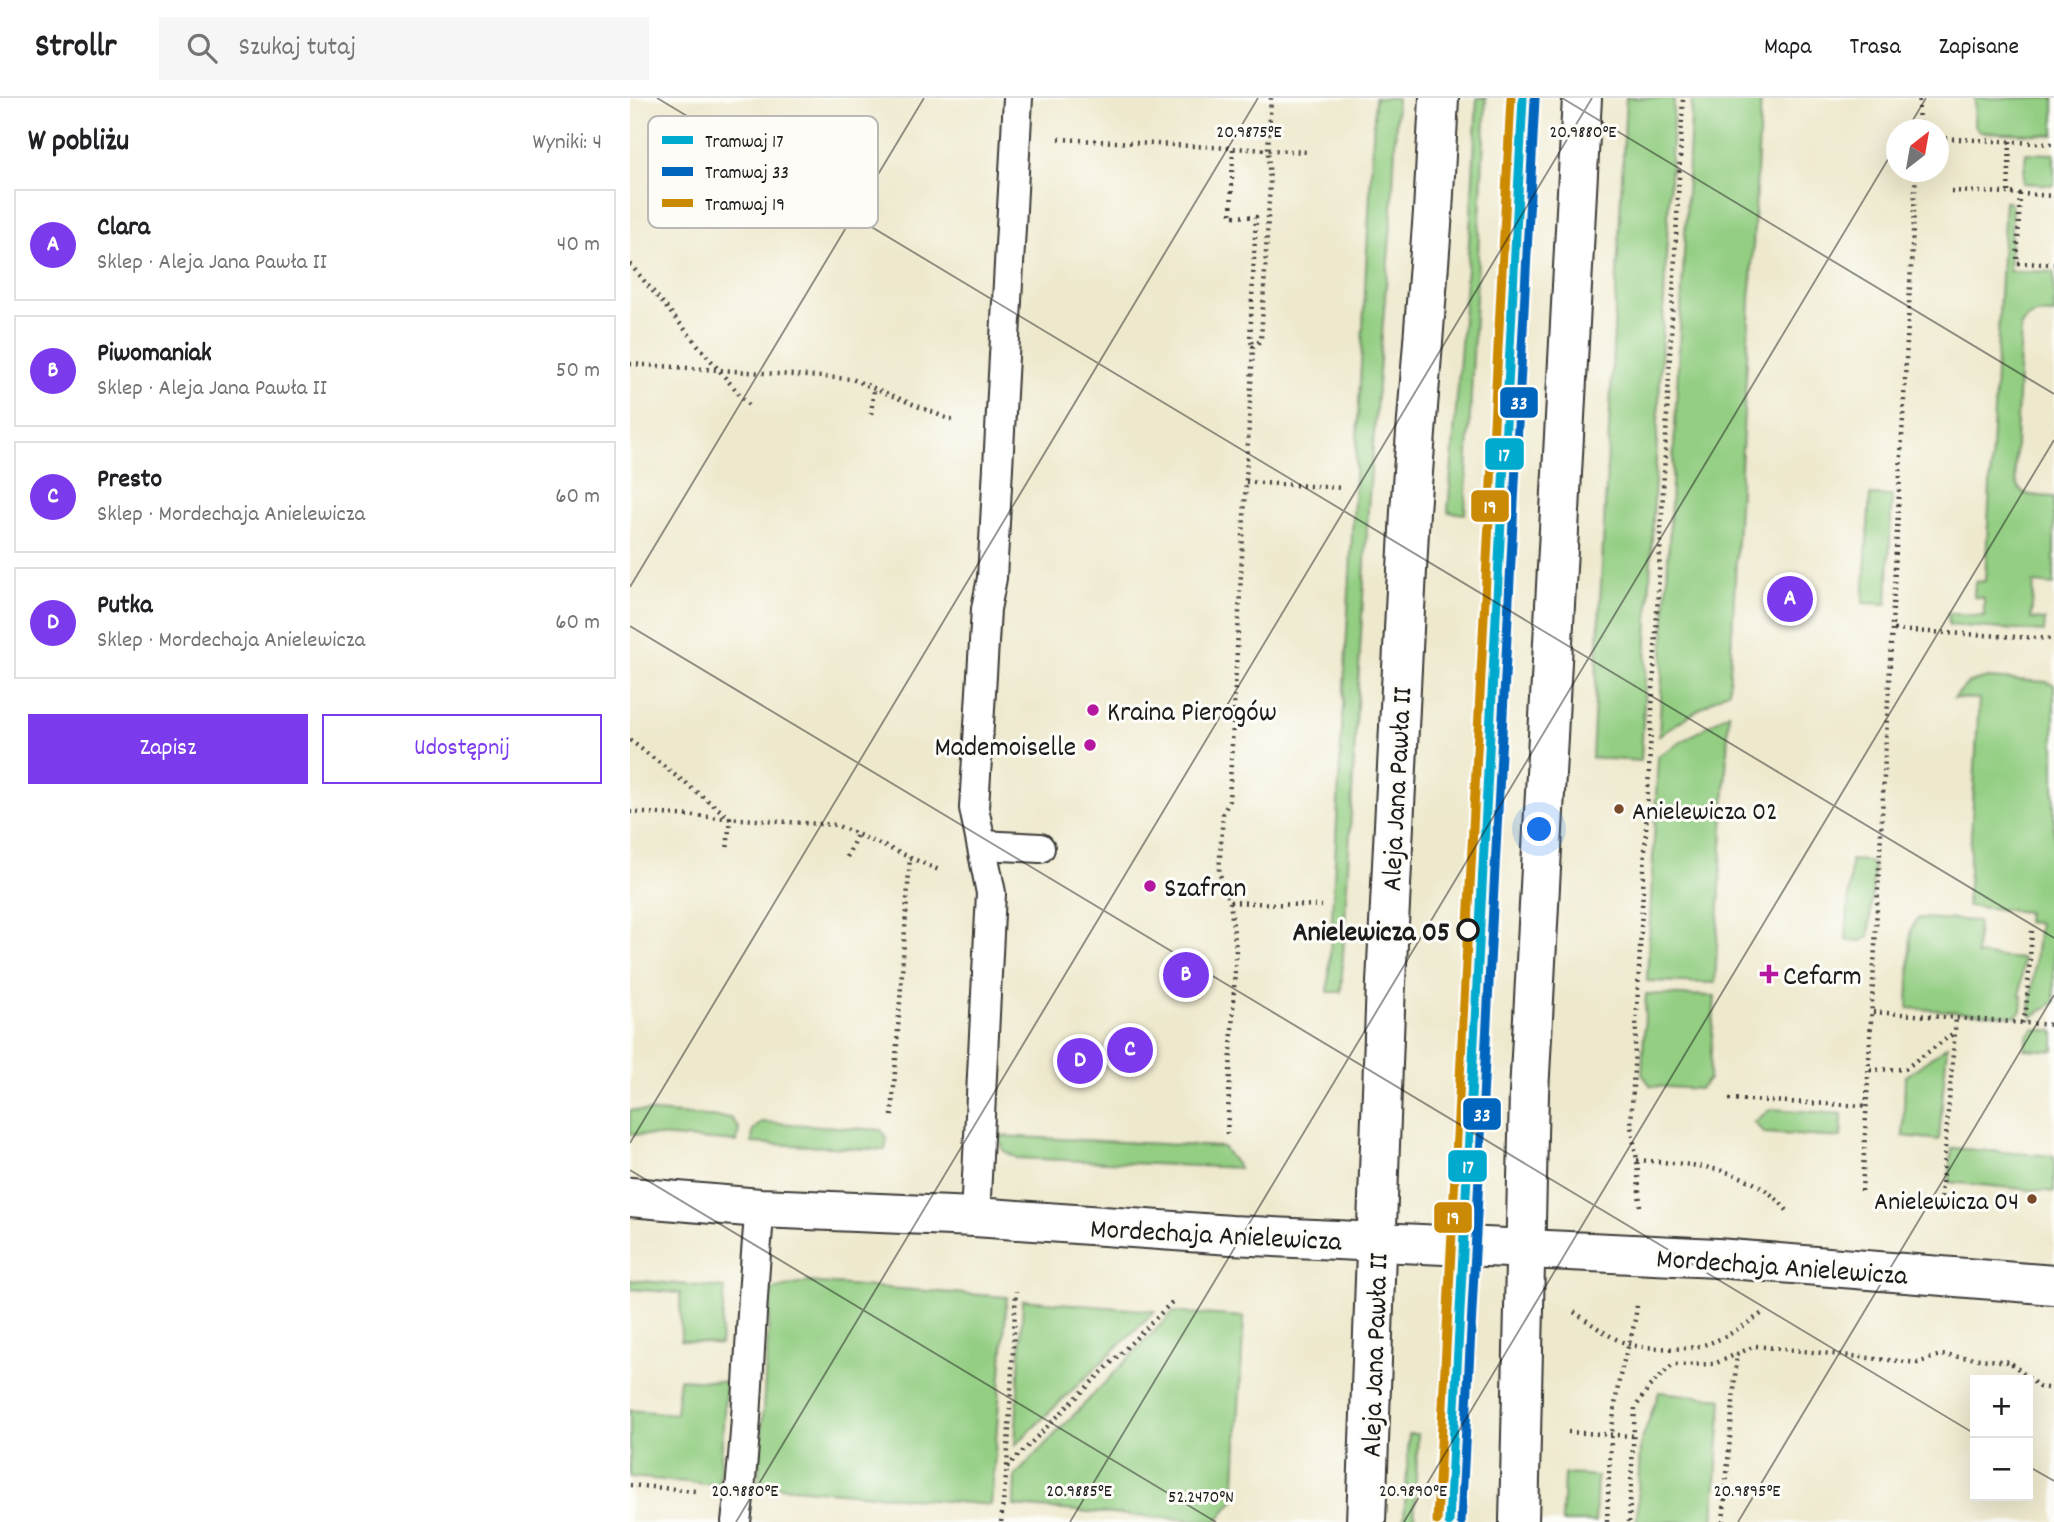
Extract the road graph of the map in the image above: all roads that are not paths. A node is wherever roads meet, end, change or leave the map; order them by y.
1 (1017, 98) edge
2 (1439, 98) edge
3 (1582, 98) edge
4 (982, 845) junction
5 (1040, 848) dead end
6 (630, 1197) edge
7 (760, 1208) junction
8 (975, 1217) junction
9 (1377, 1242) junction
10 (1525, 1248) junction
11 (2054, 1285) edge
12 (737, 1508) edge
13 (1366, 1522) edge
14 (1519, 1522) edge

1 - 4 lane
2 - 9 main road, Aleja Jana Pawła II
3 - 10 main road
4 - 5 lane
4 - 8 lane
6 - 7 main road, Mordechaja Anielewicza
7 - 8 main road, Mordechaja Anielewicza
7 - 12 lane
8 - 9 main road, Mordechaja Anielewicza
9 - 10 main road, Mordechaja Anielewicza
9 - 13 main road, Aleja Jana Pawła II
10 - 11 main road, Mordechaja Anielewicza
10 - 14 main road

